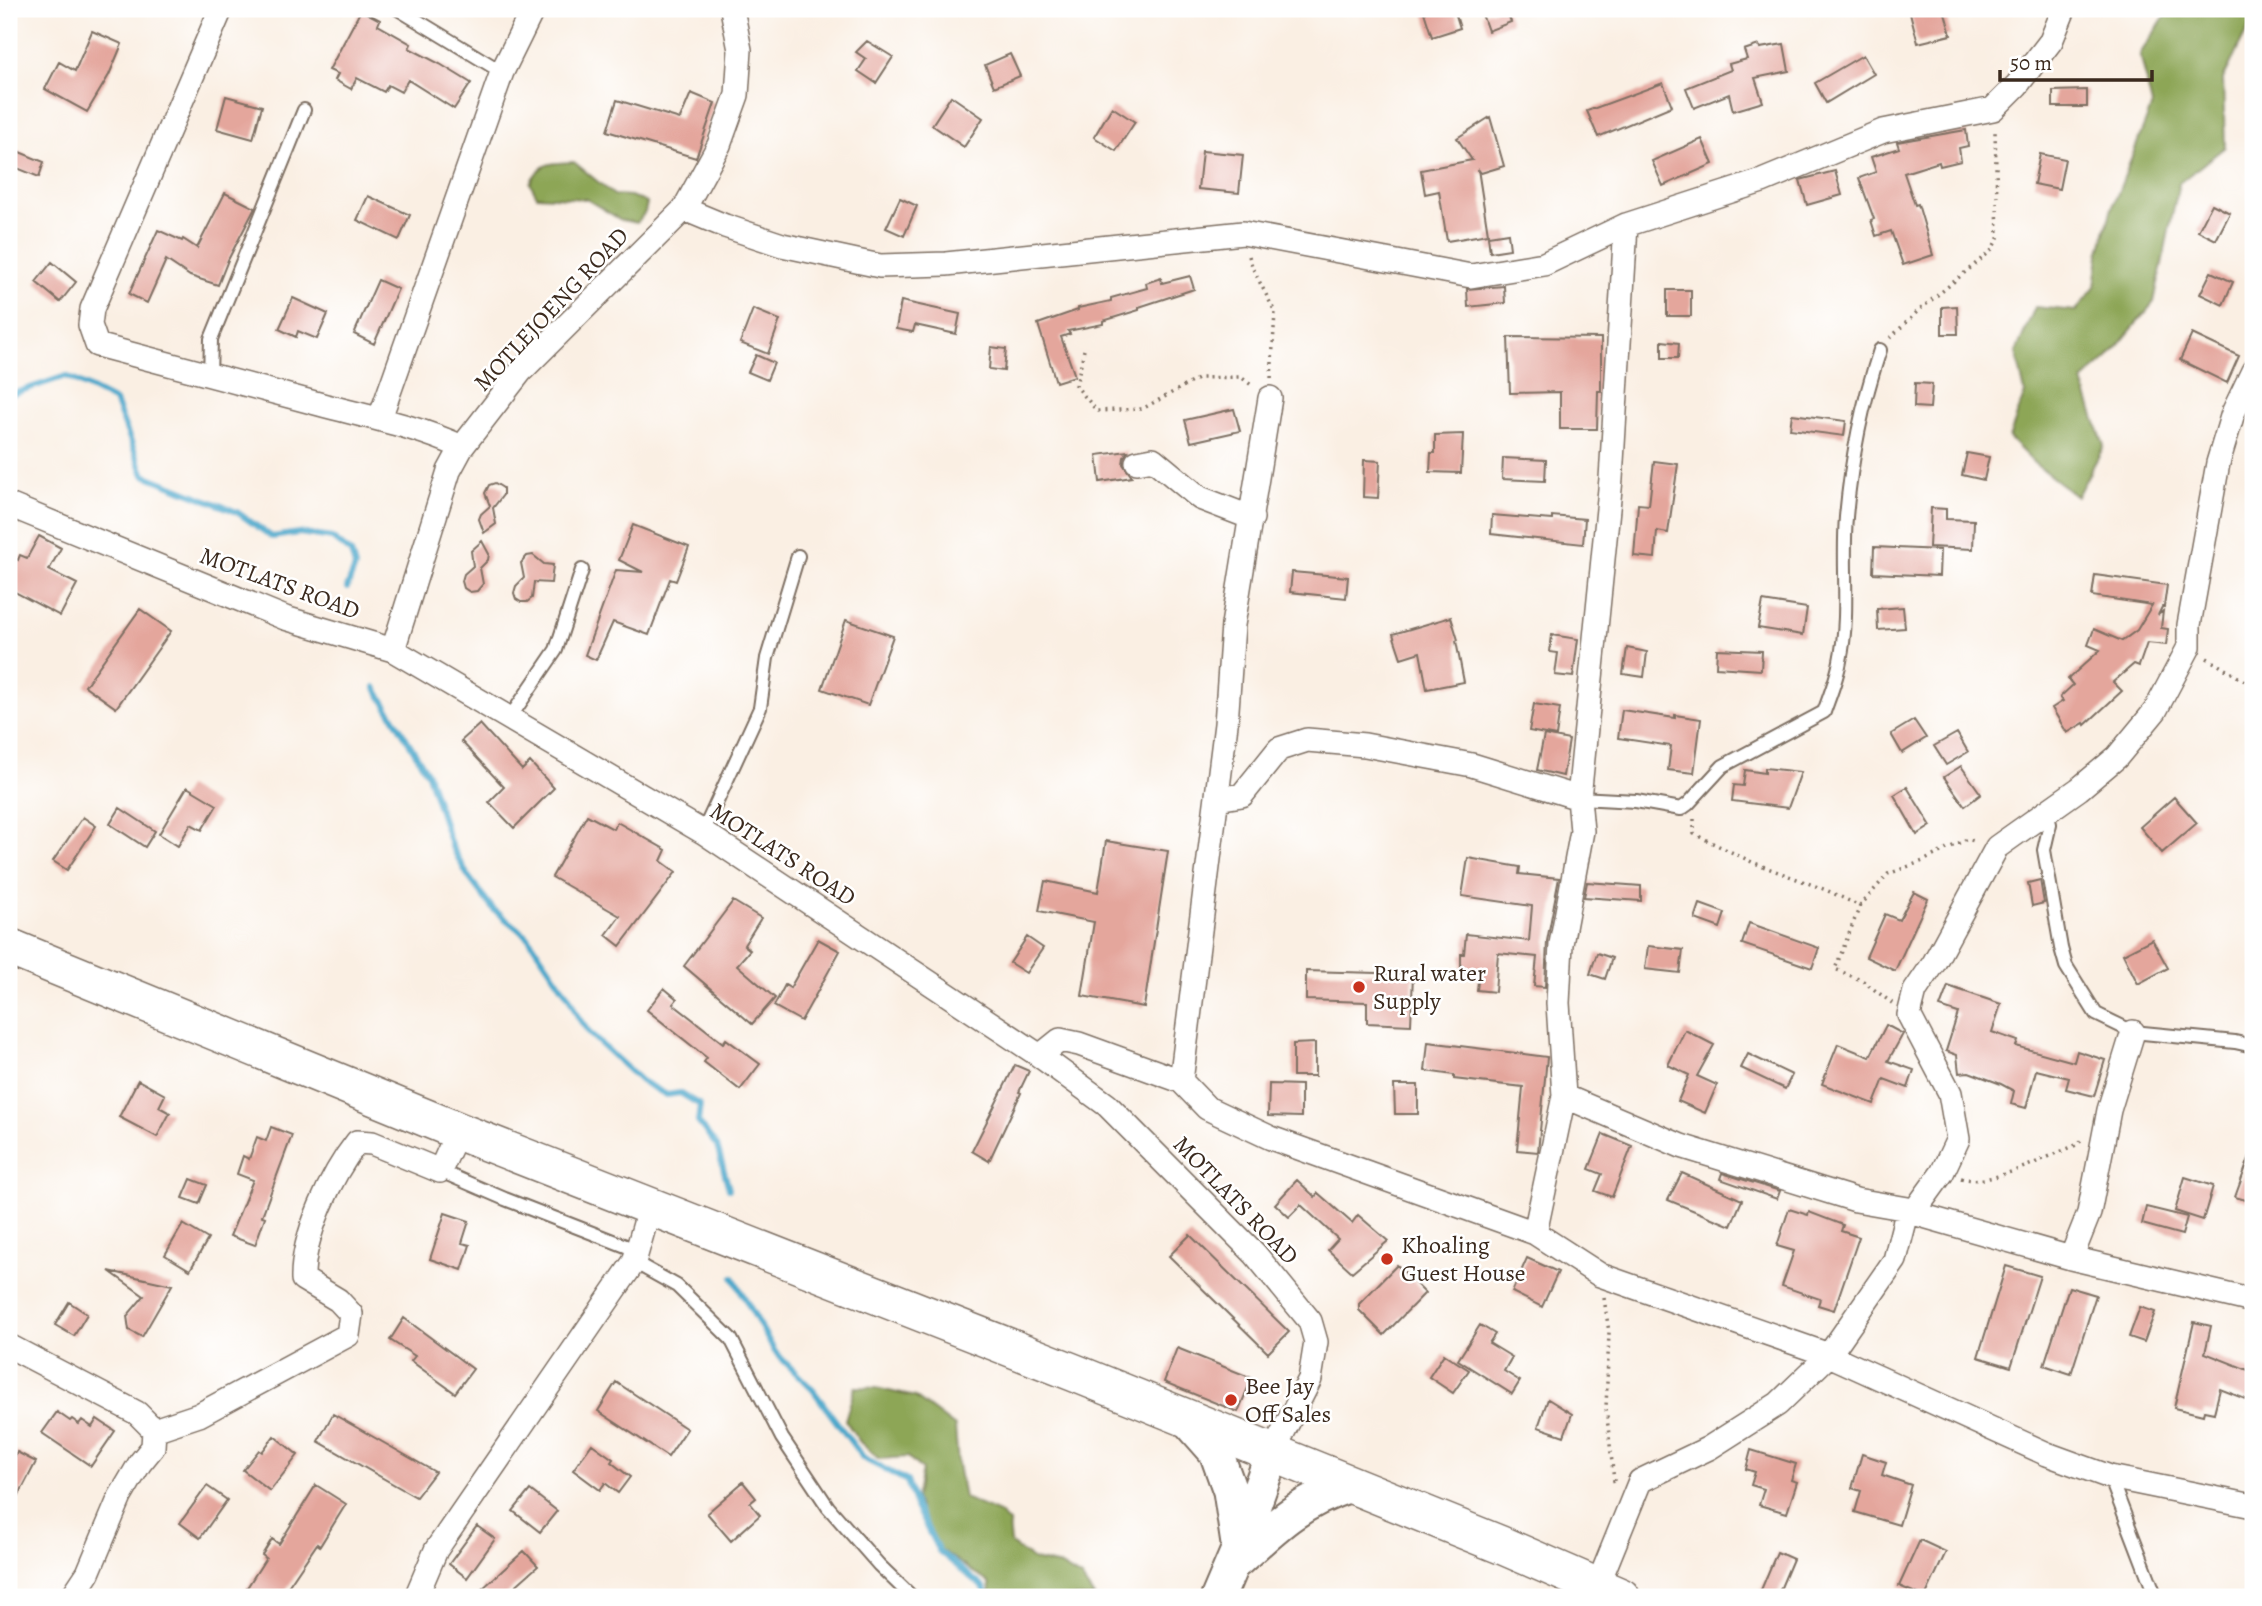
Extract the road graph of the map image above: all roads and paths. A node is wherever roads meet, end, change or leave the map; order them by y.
1 (221, 9) edge
2 (398, 9) edge
3 (533, 9) edge
4 (732, 9) edge
5 (2064, 9) edge
6 (502, 72) junction
7 (1993, 109) junction
8 (304, 110) dead end
9 (684, 209) junction
10 (1626, 226) junction
11 (1243, 233) junction
12 (1084, 350) dead end
13 (1880, 350) joint
14 (2253, 371) edge
15 (210, 376) junction
16 (1270, 398) junction
17 (380, 418) junction
18 (462, 447) junction
19 (1137, 462) dead end
20 (9, 505) edge
21 (1252, 518) junction
22 (798, 556) dead end
23 (582, 570) dead end
24 (2189, 647) junction
25 (393, 650) junction
26 (2253, 685) edge
27 (509, 719) junction
28 (1579, 798) junction
29 (1217, 799) junction
30 (1688, 804) junction
31 (2047, 812) junction
32 (704, 832) junction
33 (1997, 847) junction
34 (1860, 906) junction
35 (11, 953) edge
36 (1909, 1015) junction
37 (2133, 1032) junction
38 (2253, 1046) edge
39 (1040, 1056) junction
40 (1181, 1081) junction
41 (1564, 1097) junction
42 (2106, 1123) junction
43 (458, 1130) junction
44 (440, 1171) junction
45 (1942, 1173) junction
46 (650, 1206) junction
47 (1910, 1211) junction
48 (1535, 1233) junction
49 (635, 1256) junction
50 (2071, 1258) junction
51 (1600, 1275) junction
52 (2253, 1301) edge
53 (9, 1346) edge
54 (1829, 1354) junction
55 (1186, 1418) junction
56 (154, 1430) junction
57 (1272, 1454) junction
58 (2110, 1477) junction
59 (1640, 1481) junction
60 (1350, 1485) junction
61 (2253, 1506) edge
62 (1235, 1558) junction
63 (1609, 1592) edge
64 (72, 1597) edge
65 (416, 1597) edge
66 (912, 1597) edge
67 (1218, 1597) edge
68 (2156, 1597) edge

1 - 15 street
2 - 6 lane
3 - 6 street
4 - 9 street, MOTLEJOENG ROAD
5 - 7 street
6 - 17 street
7 - 10 street
7 - 13 path
8 - 15 lane
9 - 11 street
9 - 18 street, MOTLEJOENG ROAD
10 - 11 street
10 - 28 street
11 - 16 path
12 - 16 path
13 - 30 lane
14 - 24 street
15 - 17 street
16 - 21 street
17 - 18 street
18 - 25 street, MOTLEJOENG ROAD
19 - 21 street
20 - 25 street, MOTLATS ROAD
21 - 29 street
22 - 32 lane
23 - 27 lane
24 - 26 path
24 - 31 street
25 - 27 street, MOTLATS ROAD
27 - 32 street, MOTLATS ROAD
28 - 29 street
28 - 30 lane
28 - 41 street
29 - 40 street
30 - 34 path
31 - 33 street
31 - 37 lane
32 - 39 street, MOTLATS ROAD
33 - 34 path
33 - 36 street
34 - 36 path
35 - 43 main road
36 - 45 street
37 - 38 lane
37 - 42 street
39 - 40 street
39 - 57 street, MOTLATS ROAD
40 - 48 street
41 - 47 street
41 - 48 street
42 - 45 path
42 - 50 street
43 - 44 street
43 - 46 main road
44 - 49 lane
44 - 56 street
45 - 47 street
46 - 49 street
46 - 55 main road
47 - 50 street
47 - 54 street
48 - 51 street
49 - 65 street
49 - 66 lane
50 - 52 street
51 - 54 street
51 - 59 path
53 - 56 street
54 - 58 street
54 - 59 street
55 - 57 main road
55 - 62 main road
56 - 64 street
57 - 60 main road
57 - 62 main road
58 - 61 street
58 - 68 lane
59 - 63 street
60 - 62 main road
60 - 63 main road
62 - 67 main road

